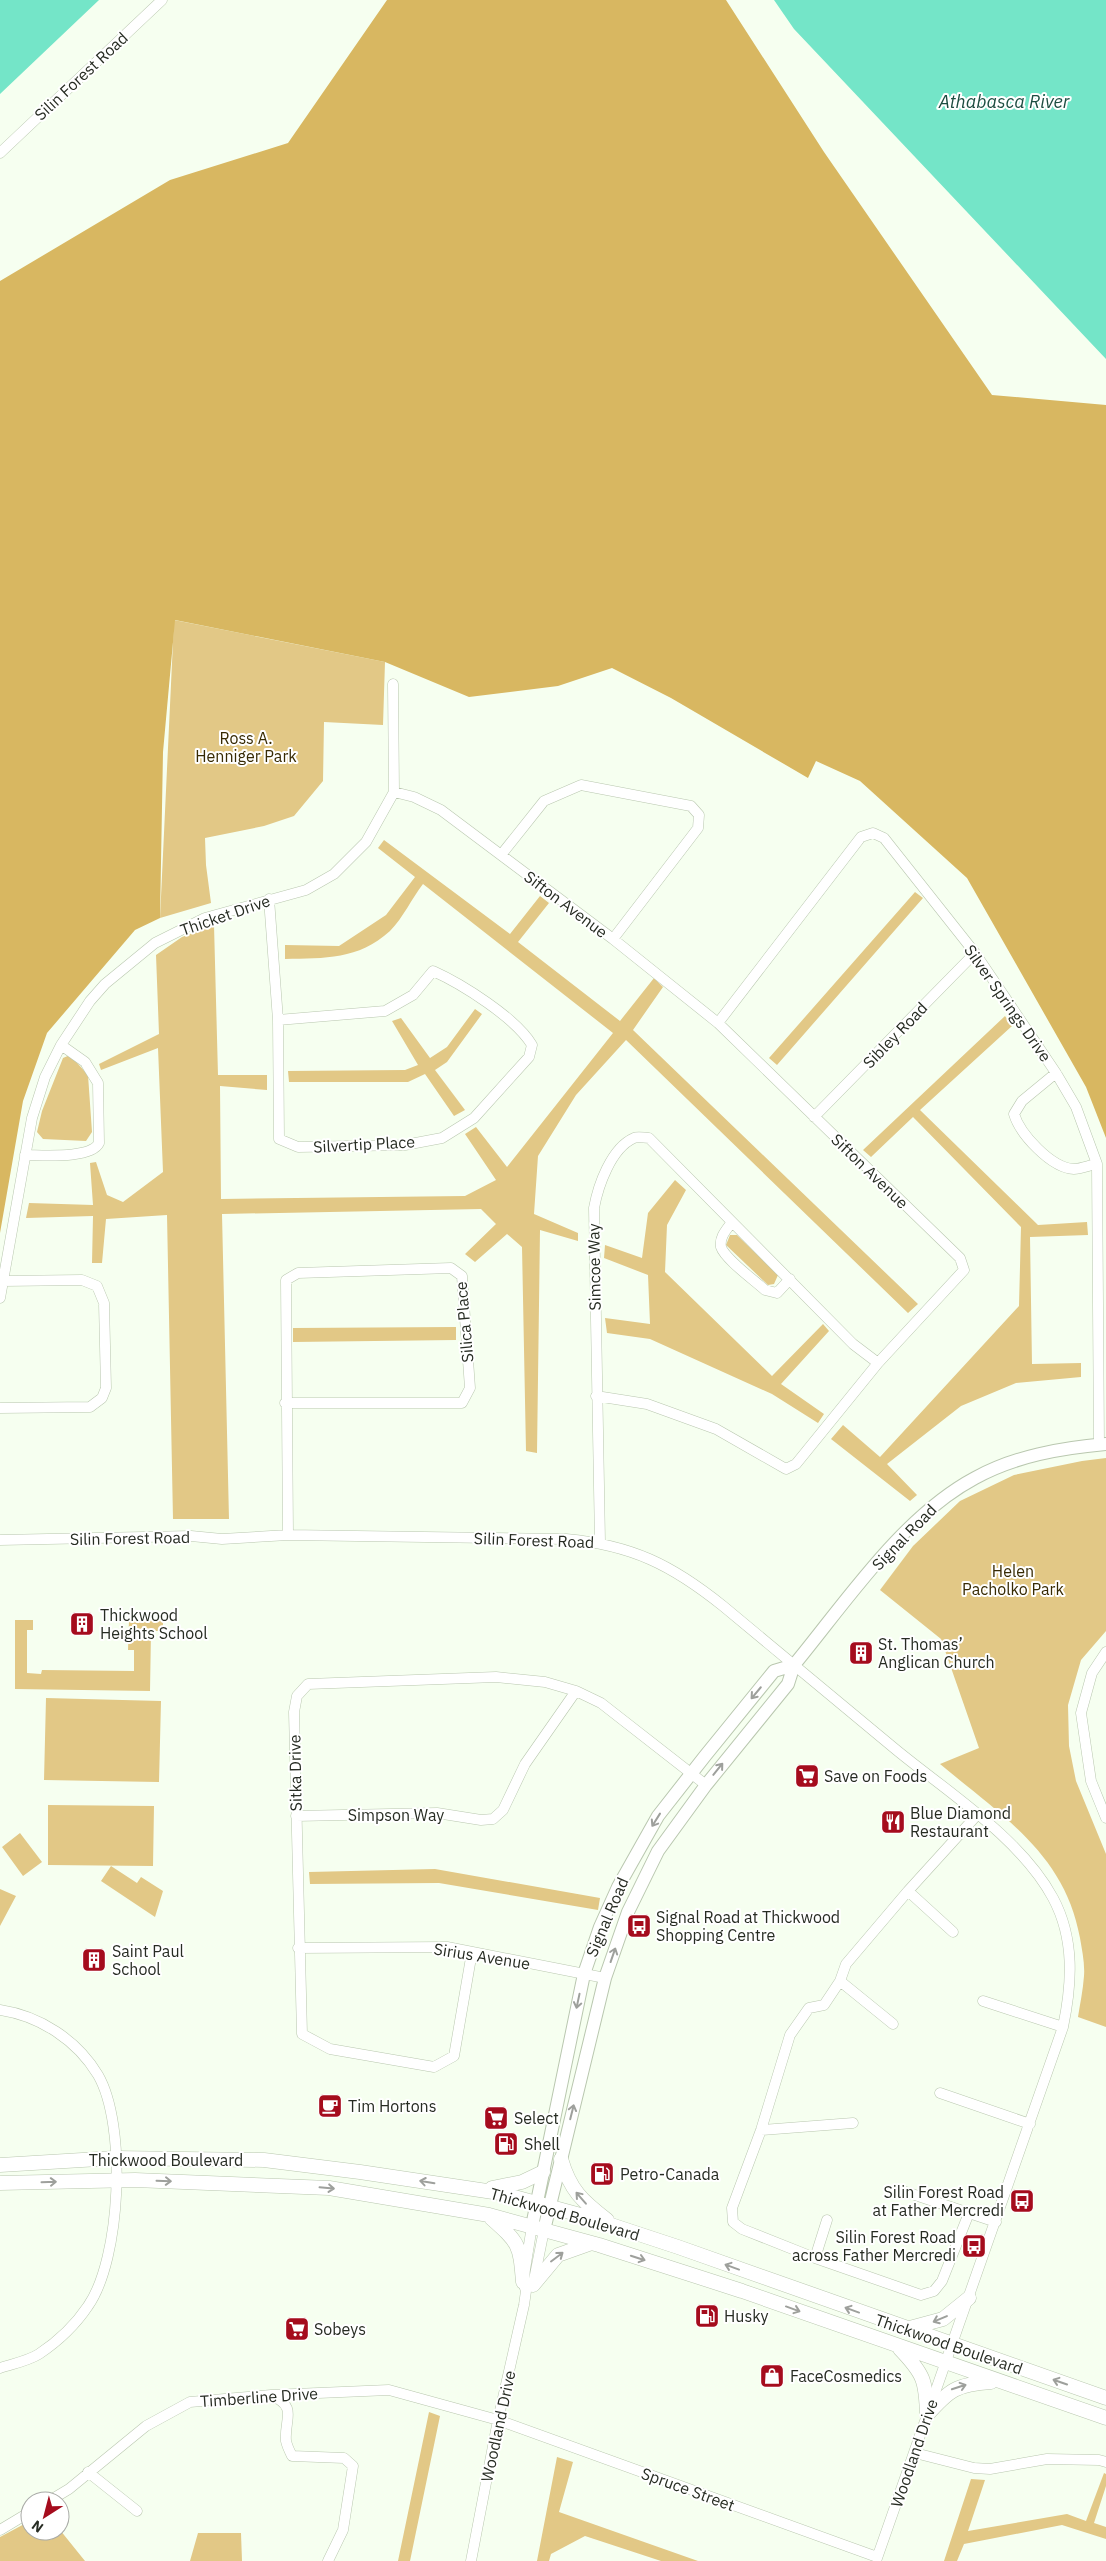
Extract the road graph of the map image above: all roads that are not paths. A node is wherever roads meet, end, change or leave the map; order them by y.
1 (162, 0) edge
2 (0, 153) edge
3 (393, 684) dead end
4 (394, 792) junction
5 (501, 855) junction
6 (269, 899) junction
7 (613, 939) junction
8 (975, 953) junction
9 (278, 1020) junction
10 (718, 1023) junction
11 (61, 1045) junction
12 (1056, 1073) junction
13 (814, 1117) junction
14 (25, 1156) junction
15 (1097, 1164) junction
16 (732, 1222) junction
17 (790, 1279) junction
18 (3, 1281) junction
19 (1101, 1295) edge
20 (0, 1298) edge
21 (878, 1362) junction
22 (596, 1396) junction
23 (285, 1404) junction
24 (0, 1408) edge
25 (1102, 1444) edge
26 (288, 1535) junction
27 (0, 1540) edge
28 (600, 1542) junction
29 (1106, 1652) edge
30 (794, 1665) junction
31 (576, 1691) junction
32 (691, 1773) junction
33 (706, 1785) junction
34 (977, 1815) junction
35 (296, 1816) junction
36 (1106, 1818) edge
37 (908, 1891) junction
38 (954, 1932) dead end
39 (298, 1948) junction
40 (472, 1952) junction
41 (584, 1974) junction
42 (605, 1978) junction
43 (840, 1980) junction
44 (983, 2001) dead end
45 (0, 2010) edge
46 (893, 2024) dead end
47 (1063, 2027) junction
48 (940, 2093) dead end
49 (853, 2123) dead end
50 (1030, 2124) junction
51 (761, 2130) junction
52 (115, 2158) junction
53 (561, 2159) junction
54 (0, 2165) edge
55 (543, 2172) junction
56 (116, 2181) junction
57 (0, 2184) edge
58 (475, 2190) junction
59 (906, 2192) dead end
60 (543, 2204) junction
61 (969, 2213) junction
62 (488, 2215) junction
63 (827, 2220) dead end
64 (996, 2222) junction
65 (615, 2226) junction
66 (538, 2228) junction
67 (592, 2244) junction
68 (815, 2258) junction
69 (778, 2283) junction
70 (527, 2286) junction
71 (742, 2291) junction
72 (969, 2298) junction
73 (906, 2329) junction
74 (952, 2345) junction
75 (898, 2347) junction
76 (945, 2362) junction
77 (0, 2368) edge
78 (1002, 2382) junction
79 (271, 2395) junction
80 (1106, 2398) edge
81 (927, 2415) junction
82 (1106, 2418) edge
83 (498, 2420) junction
84 (915, 2454) junction
85 (1106, 2462) edge
86 (88, 2472) junction
87 (66, 2491) edge
88 (137, 2512) dead end
89 (20, 2518) edge
90 (0, 2530) edge
91 (877, 2559) edge
92 (328, 2561) edge
93 (471, 2561) edge

1 - 2 street, Silin Forest Road
3 - 4 street, Thicket Drive
4 - 5 street, Sifton Avenue
4 - 6 street, Thicket Drive
5 - 7 street, Sifton Avenue
5 - 7 street
6 - 9 street, Silvertip Place
6 - 11 street, Thicket Drive
7 - 10 street, Sifton Avenue
8 - 10 street, Silver Springs Drive
8 - 12 street, Silver Springs Drive
8 - 13 street, Sibley Road
9 - 9 street, Silvertip Place
10 - 13 street, Sifton Avenue
11 - 14 street, Thicket Drive
11 - 14 street
12 - 15 street, Silver Springs Drive
12 - 15 street
13 - 21 street, Sifton Avenue
14 - 18 street, Thicket Drive
15 - 19 street, Silver Springs Drive
16 - 17 street, Simcoe Way
16 - 17 street
16 - 22 street, Simcoe Way
17 - 21 street, Simcoe Way
18 - 20 street, Thicket Drive
18 - 24 street
19 - 25 street, Silver Springs Drive
21 - 22 street, Sifton Avenue
22 - 28 street, Simcoe Way
23 - 23 street, Silica Place
23 - 26 street, Silica Place
25 - 30 street, Signal Road
26 - 27 street, Silin Forest Road
26 - 28 street, Silin Forest Road
28 - 30 street, Silin Forest Road
29 - 36 street
30 -> 32 street, Signal Road
33 -> 30 street, Signal Road
30 - 34 street, Silin Forest Road
31 - 32 street, Sitka Drive
31 - 35 street, Simpson Way
31 - 35 street, Sitka Drive
32 - 33 street, Sitka Drive
32 -> 41 street, Signal Road
42 -> 33 street, Signal Road
34 - 37 street
34 - 47 street, Silin Forest Road
35 - 39 street, Sitka Drive
37 - 38 street
37 - 43 street
39 - 40 street, Sirius Avenue
39 - 40 street, Sitka Drive
40 - 41 street, Sirius Avenue
41 - 42 street, Sirius Avenue
41 -> 55 street, Signal Road
53 -> 42 street, Signal Road
43 - 46 street
43 - 51 street
44 - 47 street
45 - 52 street
47 - 50 street, Silin Forest Road
48 - 50 street
49 - 51 street
50 - 64 street, Silin Forest Road
51 - 68 street
52 - 54 main road, Thickwood Boulevard
52 - 56 street
58 -> 52 main road, Thickwood Boulevard
53 - 60 street, Signal Road
65 -> 53 main road
55 - 58 main road
55 - 60 street, Signal Road
57 -> 56 main road, Thickwood Boulevard
56 -> 62 main road, Thickwood Boulevard
56 - 77 street
58 - 60 main road, Thickwood Boulevard
59 - 61 street
60 - 65 main road, Thickwood Boulevard
60 - 66 street, Signal Road
61 - 64 street
61 - 68 street
62 - 66 main road, Thickwood Boulevard
62 - 70 main road
63 - 68 street
64 - 72 street, Silin Forest Road
69 -> 65 main road, Thickwood Boulevard
66 - 67 main road, Thickwood Boulevard
66 - 70 street, Woodland Drive
70 -> 67 main road
67 -> 71 main road, Thickwood Boulevard
69 - 71 main road
73 -> 69 main road, Thickwood Boulevard
70 - 83 street, Woodland Drive
71 -> 75 main road, Thickwood Boulevard
72 -> 73 main road
72 - 74 street, Silin Forest Road
73 - 74 main road, Thickwood Boulevard
74 - 76 street, Woodland Drive
80 -> 74 main road, Thickwood Boulevard
75 - 76 main road, Thickwood Boulevard
75 - 81 main road
76 - 78 main road, Thickwood Boulevard
76 - 81 street, Woodland Drive
81 -> 78 main road
78 - 82 main road, Thickwood Boulevard
79 - 83 street, Timberline Drive
79 - 86 street, Timberline Drive
79 - 92 street
81 - 84 street, Woodland Drive
83 - 91 street, Spruce Street
83 - 93 street, Woodland Drive
84 - 85 street
84 - 91 street, Woodland Drive
86 - 87 street, Timberline Drive
86 - 88 street
89 - 90 street

